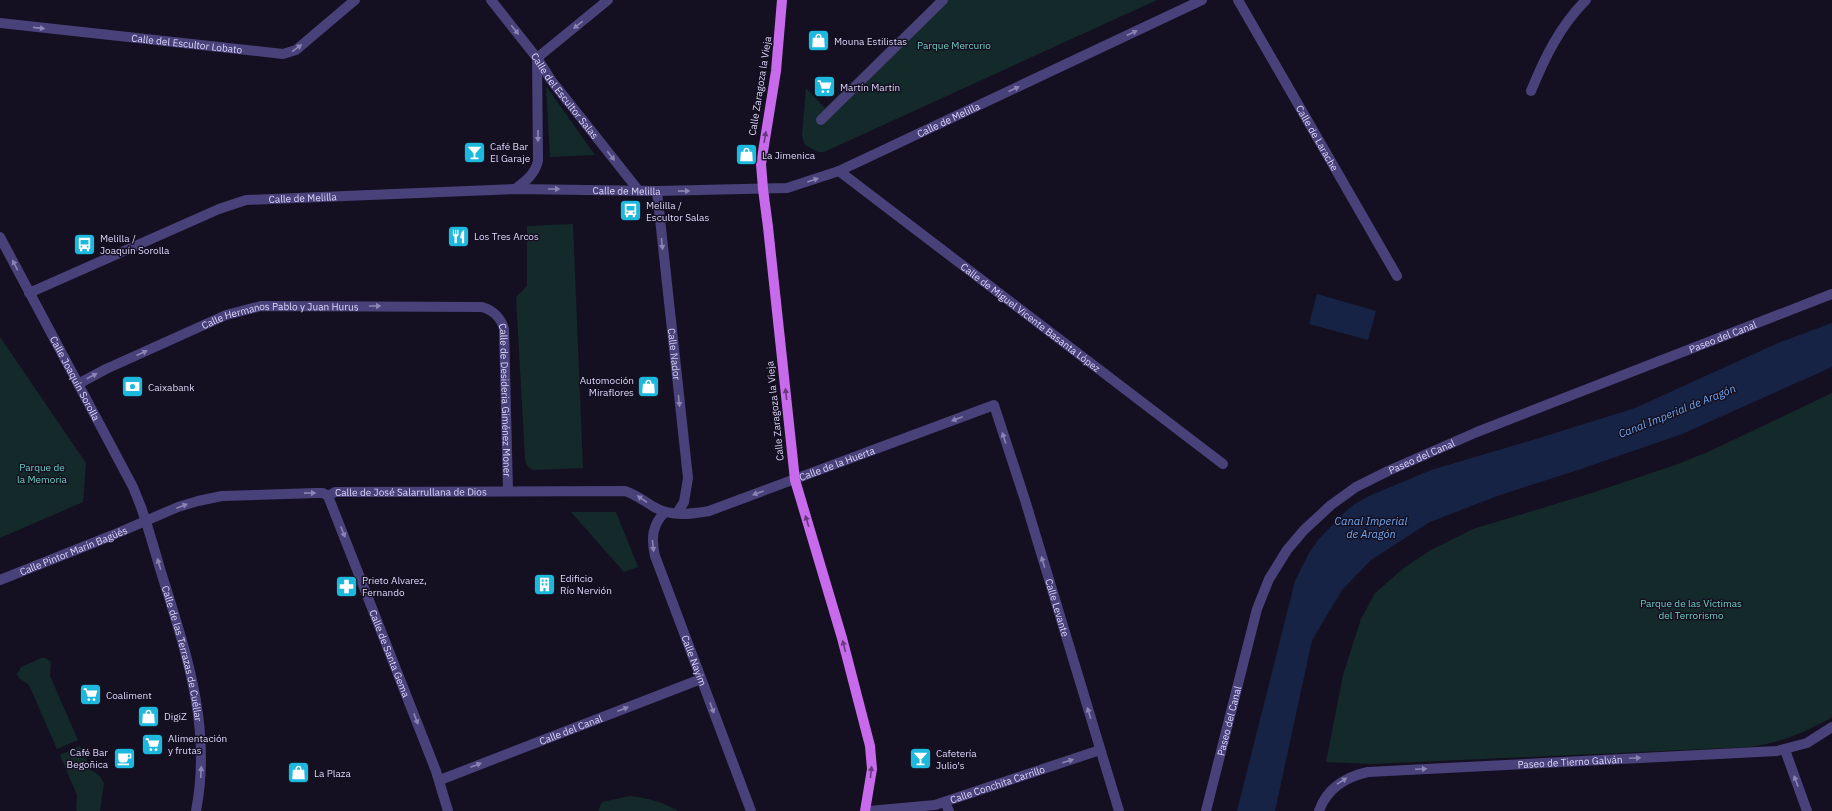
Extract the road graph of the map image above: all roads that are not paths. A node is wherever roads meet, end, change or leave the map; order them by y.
1 (355, 0) edge
2 (491, 0) edge
3 (608, 0) edge
4 (782, 0) edge
5 (943, 0) edge
6 (1202, 0) edge
7 (1238, 0) edge
8 (1586, 0) edge
9 (0, 23) edge
10 (537, 58) junction
11 (1531, 91) dead end
12 (821, 120) dead end
13 (839, 170) junction
14 (515, 189) junction
15 (763, 189) junction
16 (639, 191) junction
17 (657, 191) junction
18 (0, 237) edge
19 (1398, 276) dead end
20 (29, 293) junction
21 (1832, 294) edge
22 (494, 312) joint
23 (78, 384) junction
24 (994, 405) joint
25 (1223, 464) dead end
26 (794, 480) junction
27 (508, 491) junction
28 (328, 496) junction
29 (666, 512) junction
30 (677, 514) junction
31 (146, 521) junction
32 (0, 580) edge
33 (701, 679) junction
34 (1832, 727) edge
35 (1100, 750) junction
36 (1785, 750) junction
37 (440, 780) junction
38 (947, 806) edge
39 (196, 811) edge
40 (448, 811) edge
41 (751, 811) edge
42 (865, 811) edge
43 (869, 811) edge
44 (1119, 811) edge
45 (1206, 811) edge
46 (1319, 811) edge
47 (1807, 811) edge

9 -> 1 street, Calle del Escultor Lobato
2 -> 10 street, Calle del Escultor Salas
3 -> 10 street
15 -> 4 main road, Calle Zaragoza la Vieja
5 - 12 street
13 -> 6 street, Calle de Melilla
7 - 19 street, Calle de Larache
8 - 11 street
10 -> 14 street
10 -> 16 street, Calle del Escultor Salas
15 -> 13 street, Calle de Melilla
13 - 25 street, Calle de Miguel Vicente Basanta López
14 -> 16 street, Calle de Melilla
14 - 20 street, Calle de Melilla
17 -> 15 street, Calle de Melilla
26 -> 15 main road, Calle Zaragoza la Vieja
16 - 17 street, Calle de Melilla
17 -> 30 street, Calle Nador
20 -> 18 street, Calle Joaquín Sorolla
20 - 23 street, Calle Joaquín Sorolla
21 - 45 street, Paseo del Canal
23 -> 22 street, Calle Hermanos Pablo y Juan Hurus
22 - 27 street, Calle de Desideria Giménez Moner
23 - 31 street, Calle Joaquín Sorolla
24 -> 26 street, Calle de la Huerta
35 -> 24 street, Calle Levante
26 -> 30 street, Calle de la Huerta
42 -> 26 main road, Calle Zaragoza la Vieja
27 - 28 street, Calle de José Salarrullana de Dios
29 -> 27 street, Calle de José Salarrullana de Dios
31 -> 28 street, Calle de José Salarrullana de Dios
28 -> 37 street, Calle de Santa Gema
29 - 30 street, Calle de José Salarrullana de Dios
29 -> 33 street, Calle Nayim
31 - 32 street, Calle Pintor Marín Bagüés
39 -> 31 street, Calle de las Terrazas de Cuéllar
37 -> 33 street, Calle del Canal
33 -> 41 street, Calle Nayim
34 - 36 street, Paseo de Tierno Galván
38 -> 35 street, Calle Conchita Carrillo
35 - 44 street, Calle Levante
46 -> 36 street, Paseo de Tierno Galván
47 -> 36 street
37 - 40 street, Calle de Santa Gema
38 - 43 street, Calle Conchita Carrillo

